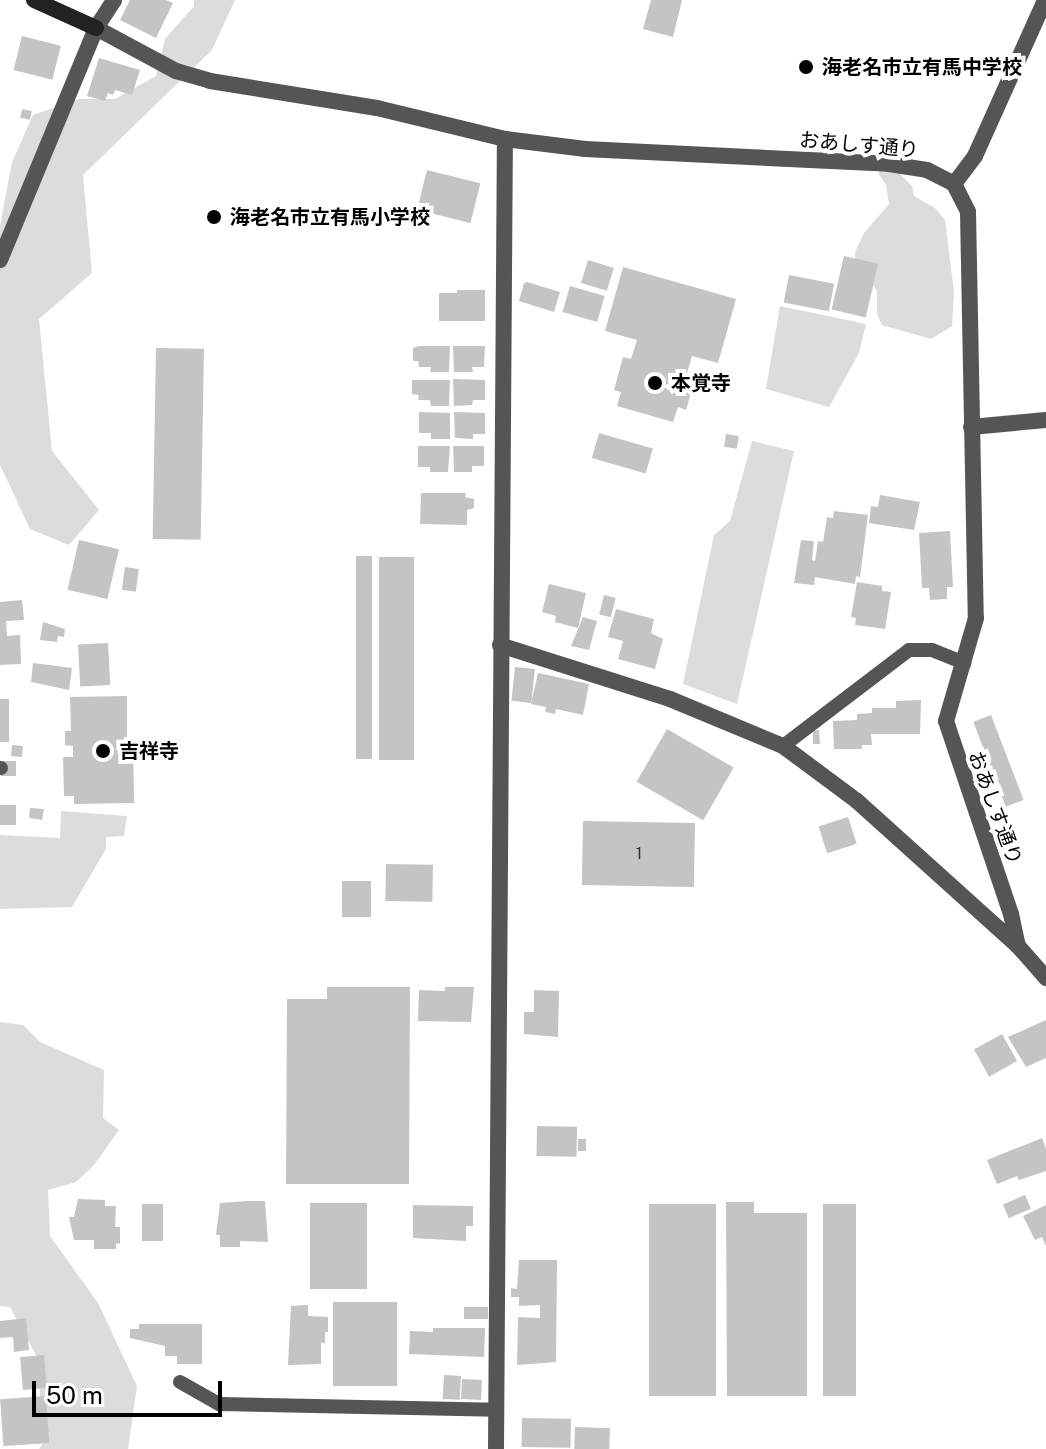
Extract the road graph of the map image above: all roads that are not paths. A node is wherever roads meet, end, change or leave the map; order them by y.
1 (34, 0) edge
2 (114, 0) edge
3 (1045, 0) edge
4 (96, 28) junction
5 (505, 139) junction
6 (954, 184) junction
7 (0, 260) edge
8 (1046, 420) edge
9 (971, 427) junction
10 (500, 645) junction
11 (964, 663) junction
12 (783, 746) junction
13 (1018, 946) junction
14 (1046, 978) edge
15 (180, 1382) dead end
16 (495, 1410) junction
17 (496, 1449) edge

1 - 4 street
2 - 4 street
3 - 6 street
4 - 5 street, おあしす通り
4 - 7 street
5 - 6 street, おあしす通り
5 - 10 street
6 - 9 street, おあしす通り
8 - 9 street
9 - 11 street, おあしす通り
10 - 12 street
10 - 16 street
11 - 12 lane
11 - 13 street, おあしす通り
12 - 13 street
13 - 14 street, おあしす通り
15 - 16 lane
16 - 17 street

